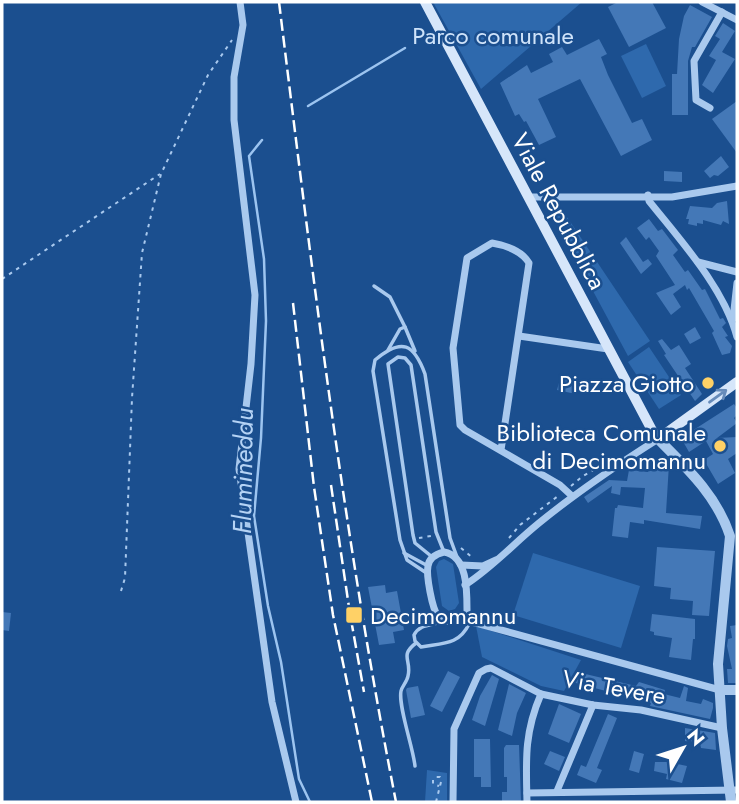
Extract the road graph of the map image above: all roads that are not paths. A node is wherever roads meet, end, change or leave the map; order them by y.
1 (240, 2) edge
2 (425, 2) edge
3 (702, 2) edge
4 (722, 12) junction
5 (737, 20) edge
6 (710, 108) dead end
7 (737, 186) edge
8 (648, 195) junction
9 (528, 197) junction
10 (698, 262) junction
11 (737, 272) edge
12 (737, 283) edge
13 (374, 286) dead end
14 (733, 319) junction
15 (405, 327) junction
16 (519, 336) junction
17 (737, 337) edge
18 (608, 349) junction
19 (387, 351) junction
20 (416, 353) junction
21 (737, 382) edge
22 (658, 439) junction
23 (502, 450) junction
24 (569, 493) junction
25 (734, 537) edge
26 (402, 552) junction
27 (444, 552) junction
28 (432, 558) junction
29 (500, 559) junction
30 (459, 561) junction
31 (428, 566) junction
32 (429, 575) junction
33 (465, 585) junction
34 (460, 620) junction
35 (444, 621) junction
36 (470, 622) junction
37 (416, 643) junction
38 (720, 690) junction
39 (737, 690) edge
40 (541, 694) junction
41 (593, 705) junction
42 (722, 728) junction
43 (415, 766) dead end
44 (734, 790) edge
45 (557, 792) junction
46 (527, 793) junction
47 (296, 802) edge
48 (453, 802) edge
49 (527, 802) edge
50 (731, 802) edge

1 - 47 street
2 - 9 main road, Viale Repubblica
3 - 4 street
4 - 5 street
4 - 6 street
7 - 8 street
8 - 9 street
8 - 10 street
9 - 18 main road, Viale Repubblica
10 - 11 street
10 - 14 street
12 - 14 street
13 - 15 lane
14 - 17 street
15 - 19 lane
15 - 20 lane
16 - 18 street
16 - 23 street
16 - 23 street
18 - 22 main road, Viale Repubblica
19 - 20 lane
19 - 26 lane
20 - 30 lane
22 -> 21 main road
22 - 24 street
22 - 25 street
23 - 24 street
24 - 29 street
25 - 38 street
26 - 31 lane
26 - 32 lane
27 - 28 street
27 - 28 lane
27 - 30 street
28 - 31 street
29 - 30 street
29 - 33 street
30 - 33 street
31 - 32 street
32 - 35 street
33 - 34 street
34 - 35 street
34 - 36 street
35 - 37 lane
36 - 37 lane
36 - 38 street
37 - 43 lane
38 - 39 street
38 - 42 street
40 - 41 street, Via Tevere
40 - 46 street
40 - 48 street, Via Tevere
41 - 42 street, Via Tevere
41 - 45 street
42 - 44 street
44 - 45 street
44 - 50 street
45 - 46 street
46 - 49 street

